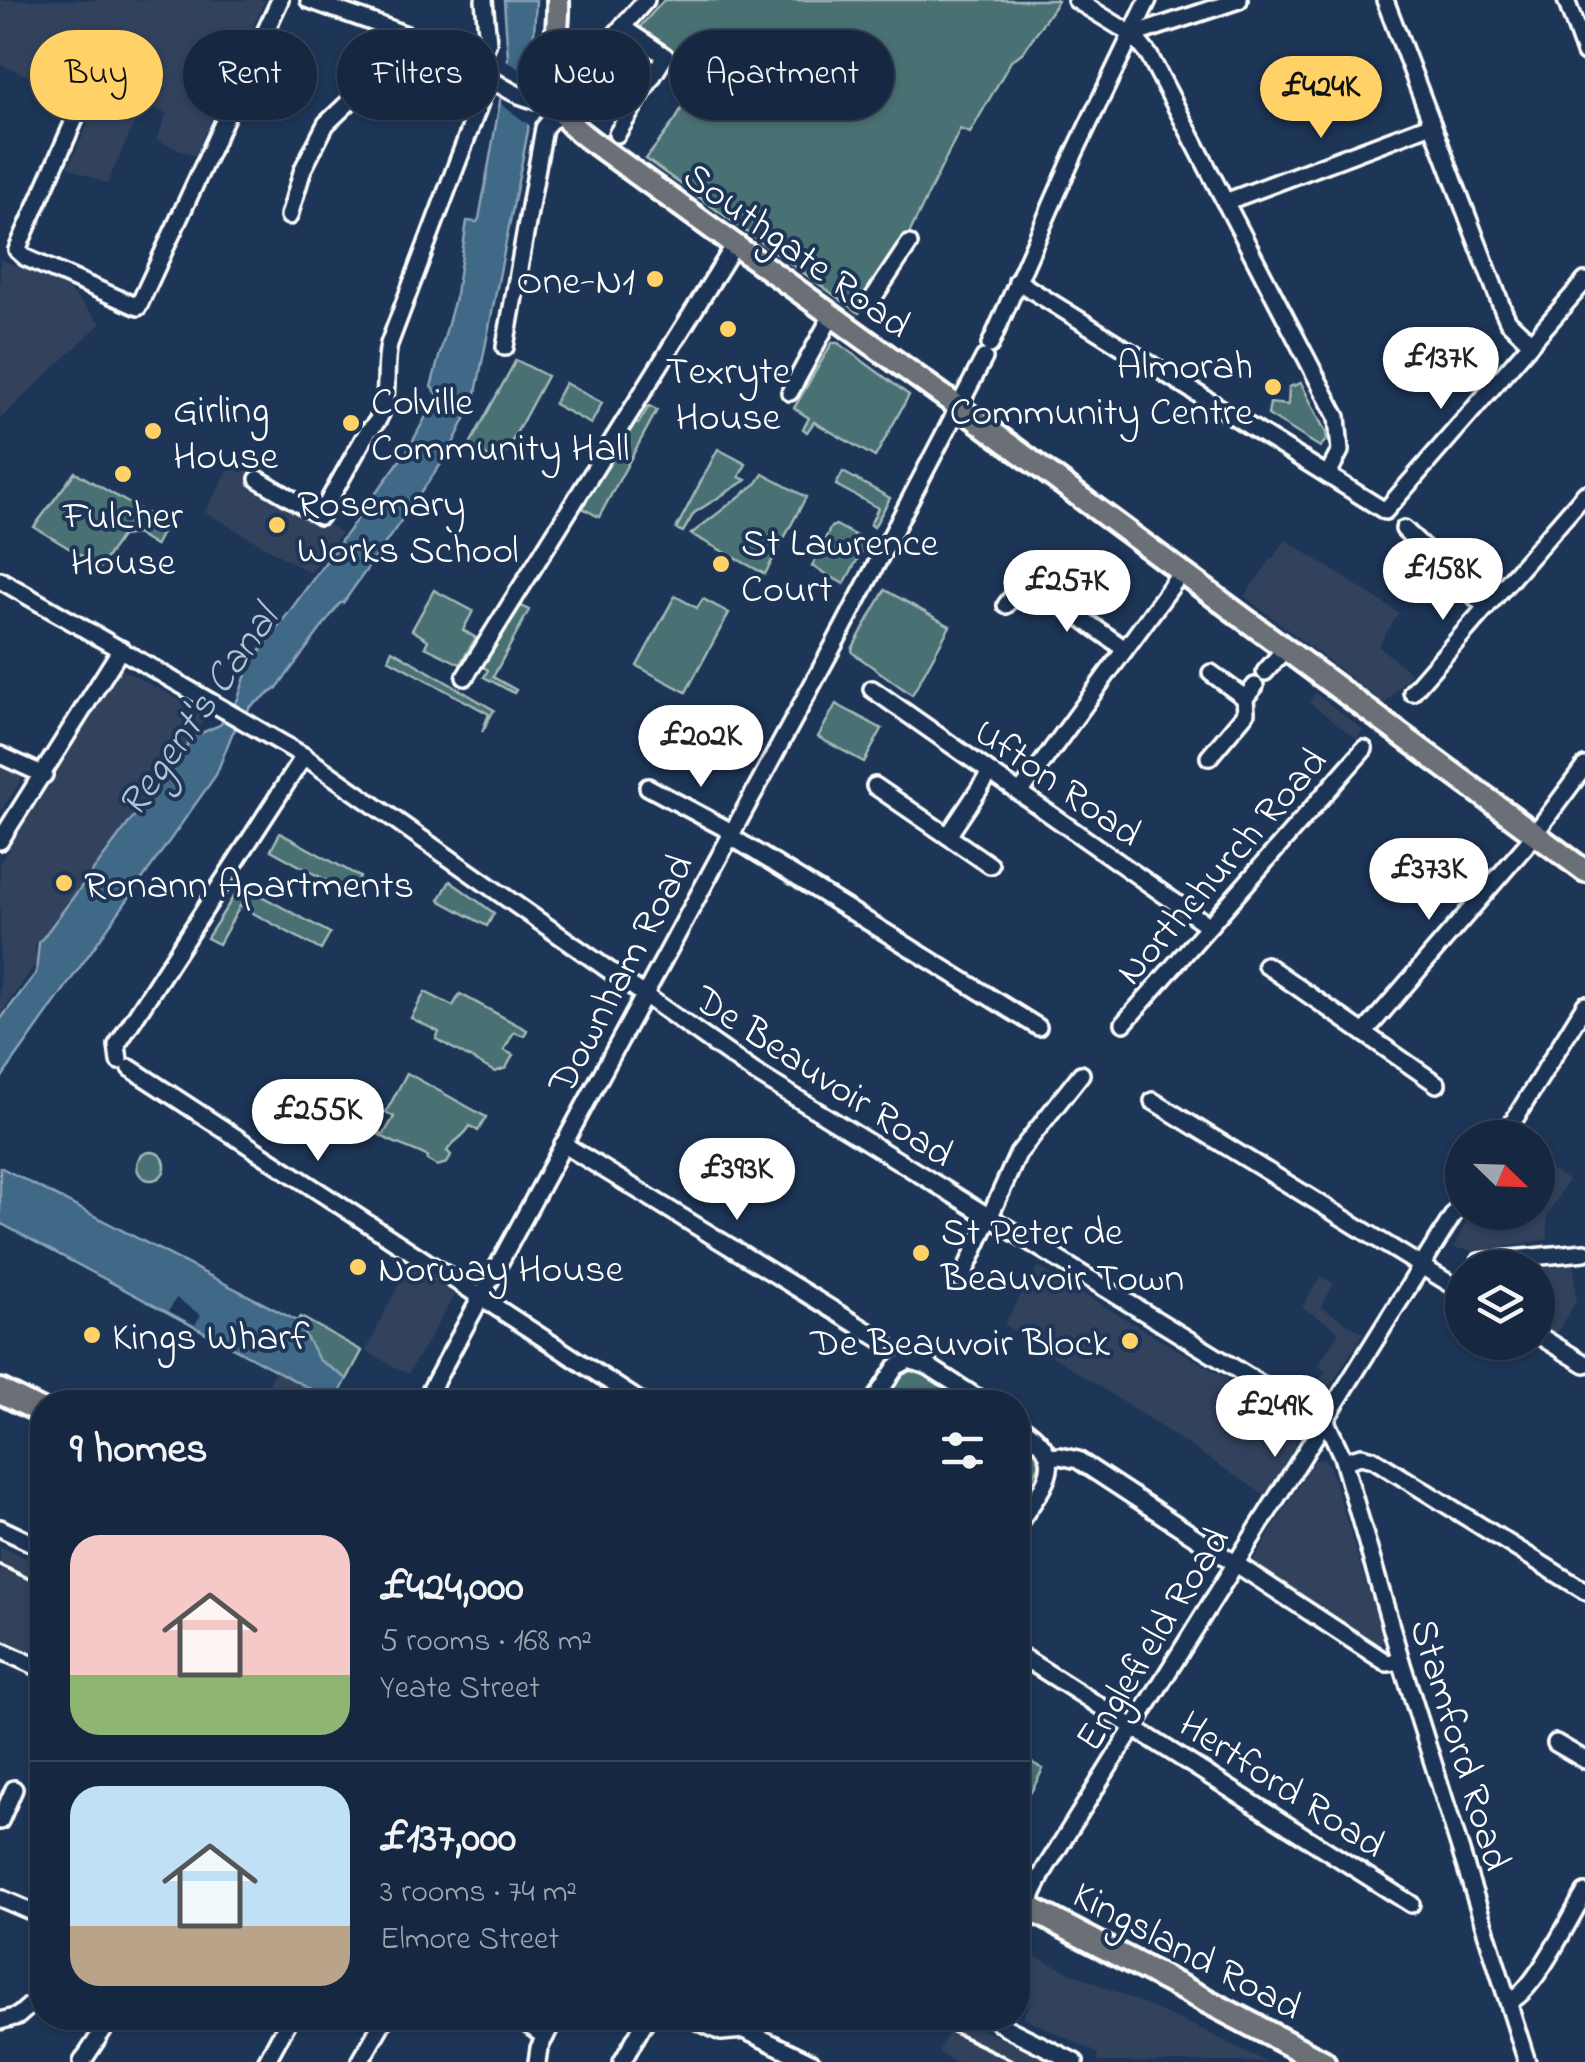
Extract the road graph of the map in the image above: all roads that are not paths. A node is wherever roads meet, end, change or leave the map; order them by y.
1 (280, 0) edge
2 (309, 0) edge
3 (484, 0) edge
4 (558, 0) edge
5 (646, 0) edge
6 (1076, 0) edge
7 (1148, 0) edge
8 (1240, 0) edge
9 (1385, 0) edge
10 (1566, 0) edge
11 (622, 27) junction
12 (393, 30) edge
13 (487, 30) edge
14 (557, 30) edge
15 (619, 30) edge
16 (1132, 35) junction
17 (1585, 53) edge
18 (337, 113) edge
19 (74, 120) edge
20 (473, 120) edge
21 (550, 120) edge
22 (570, 120) edge
23 (1432, 124) junction
24 (617, 134) dead end
25 (1225, 202) junction
26 (289, 216) dead end
27 (908, 244) dead end
28 (734, 246) junction
29 (1017, 281) junction
30 (1585, 281) edge
31 (861, 315) junction
32 (831, 317) junction
33 (1531, 344) junction
34 (504, 347) dead end
35 (790, 392) dead end
36 (960, 408) junction
37 (1328, 474) junction
38 (258, 479) dead end
39 (1585, 494) edge
40 (1404, 528) dead end
41 (1180, 572) junction
42 (0, 580) edge
43 (1006, 604) dead end
44 (1486, 607) junction
45 (121, 649) junction
46 (1125, 649) junction
47 (1284, 650) junction
48 (1212, 672) dead end
49 (465, 677) dead end
50 (1255, 685) junction
51 (872, 689) dead end
52 (1412, 692) dead end
53 (1364, 749) dead end
54 (0, 756) edge
55 (304, 756) junction
56 (1210, 757) dead end
57 (1585, 766) edge
58 (990, 773) junction
59 (44, 775) junction
60 (875, 786) dead end
61 (648, 787) dead end
62 (1020, 793) junction
63 (731, 834) junction
64 (1534, 834) junction
65 (948, 836) junction
66 (0, 841) edge
67 (990, 865) dead end
68 (1585, 871) edge
69 (1209, 926) junction
70 (1266, 964) dead end
71 (644, 995) junction
72 (1585, 1005) edge
73 (1124, 1023) dead end
74 (1038, 1027) dead end
75 (1364, 1033) junction
76 (1081, 1074) dead end
77 (1437, 1084) dead end
78 (1152, 1100) dead end
79 (1514, 1120) edge
80 (564, 1144) junction
81 (988, 1218) junction
82 (1445, 1228) edge
83 (1585, 1252) edge
84 (1555, 1255) edge
85 (1422, 1265) junction
86 (1445, 1279) edge
87 (960, 1280) dead end
88 (480, 1298) junction
89 (885, 1342) dead end
90 (1555, 1346) edge
91 (1585, 1364) edge
92 (431, 1390) edge
93 (622, 1390) edge
94 (880, 1390) edge
95 (965, 1390) edge
96 (0, 1392) edge
97 (30, 1406) edge
98 (1321, 1429) junction
99 (1030, 1433) edge
100 (1340, 1453) junction
101 (1050, 1457) junction
102 (1030, 1506) edge
103 (0, 1528) edge
104 (30, 1542) edge
105 (1236, 1565) junction
106 (1585, 1591) edge
107 (0, 1650) edge
108 (1030, 1661) edge
109 (1401, 1661) junction
110 (30, 1664) edge
111 (1134, 1726) junction
112 (1556, 1743) dead end
113 (1585, 1760) edge
114 (14, 1788) dead end
115 (0, 1820) edge
116 (1585, 1893) edge
117 (1030, 1897) edge
118 (0, 1898) edge
119 (1410, 1904) dead end
120 (1030, 1909) edge
121 (30, 1911) edge
122 (1510, 2000) junction
123 (30, 2006) edge
124 (0, 2021) edge
125 (103, 2030) edge
126 (284, 2030) edge
127 (379, 2030) edge
128 (640, 2030) edge
129 (717, 2030) edge
130 (744, 2030) edge
131 (744, 2030) edge
132 (1013, 2030) edge
133 (540, 2049) edge
134 (269, 2061) edge
135 (82, 2062) edge
136 (360, 2062) edge
137 (526, 2062) edge
138 (622, 2062) edge
139 (811, 2062) edge
140 (1075, 2062) edge
141 (1323, 2062) edge
142 (1527, 2062) edge

1 - 19 street
2 - 12 street
3 - 13 street
4 - 14 main road
5 - 11 street
6 - 16 street
7 - 16 street, Downham Road
8 - 16 street
9 - 23 street
10 - 17 street
11 - 15 street
11 - 24 street
16 - 25 street
16 - 29 street, Downham Road
18 - 26 street
20 - 38 street
21 - 34 street
22 - 28 main road, Southgate Road
23 - 25 street
23 - 33 street
25 - 37 street
27 - 31 street
28 - 32 main road, Southgate Road
28 - 49 street
29 - 36 street, Downham Road
29 - 37 street
30 - 33 street
31 - 32 main road, Southgate Road
31 - 36 main road, Southgate Road
32 - 35 street
33 - 37 street
36 - 41 main road, Southgate Road
36 - 63 street, Downham Road
39 - 44 street
40 - 44 street
41 - 46 street
41 - 47 main road, Southgate Road
42 - 45 street, De Beauvoir Road
43 - 46 street
44 - 52 street
45 - 55 street, De Beauvoir Road
45 - 59 street
46 - 62 street
47 - 50 street
47 - 64 main road, Southgate Road
48 - 50 street
50 - 56 street
51 - 58 street, Ufton Road
53 - 69 street, Northchurch Road
54 - 59 street
55 - 71 street, De Beauvoir Road
55 - 88 street
57 - 64 street
58 - 62 street, Ufton Road
58 - 65 street
59 - 66 street
60 - 65 street
61 - 63 street
62 - 69 street, Ufton Road
63 - 71 street, Downham Road
63 - 74 street
64 - 68 main road, Southgate Road
64 - 75 street
65 - 67 street
69 - 73 street, Northchurch Road
70 - 75 street
71 - 80 street, Downham Road
71 - 81 street, De Beauvoir Road
72 - 79 street
75 - 77 street
76 - 81 street
78 - 85 street
80 - 88 street, Downham Road
80 - 89 street
81 - 87 street
81 - 98 street, De Beauvoir Road
82 - 85 street, Englefield Road
83 - 84 street
85 - 86 street
85 - 98 street, Englefield Road
88 - 92 street, Downham Road
88 - 93 street
90 - 91 street
94 - 95 street
96 - 97 highway
98 - 100 street, Stamford Road
98 - 105 street, Englefield Road
99 - 101 street
100 - 106 street
100 - 109 street, Stamford Road
101 - 102 street
101 - 105 street
103 - 104 street
105 - 109 street
105 - 111 street, Englefield Road
107 - 110 street
108 - 111 street, Hertford Road
109 - 122 street, Stamford Road
111 - 117 street, Englefield Road
111 - 119 street, Hertford Road
112 - 113 street
114 - 115 street
116 - 122 street
118 - 121 street
120 - 141 highway, Kingsland Road
122 - 142 street, Stamford Road
123 - 124 street
125 - 135 street
126 - 134 street
127 - 136 street
128 - 138 street
129 - 130 street
131 - 139 street
132 - 140 street
133 - 137 street

